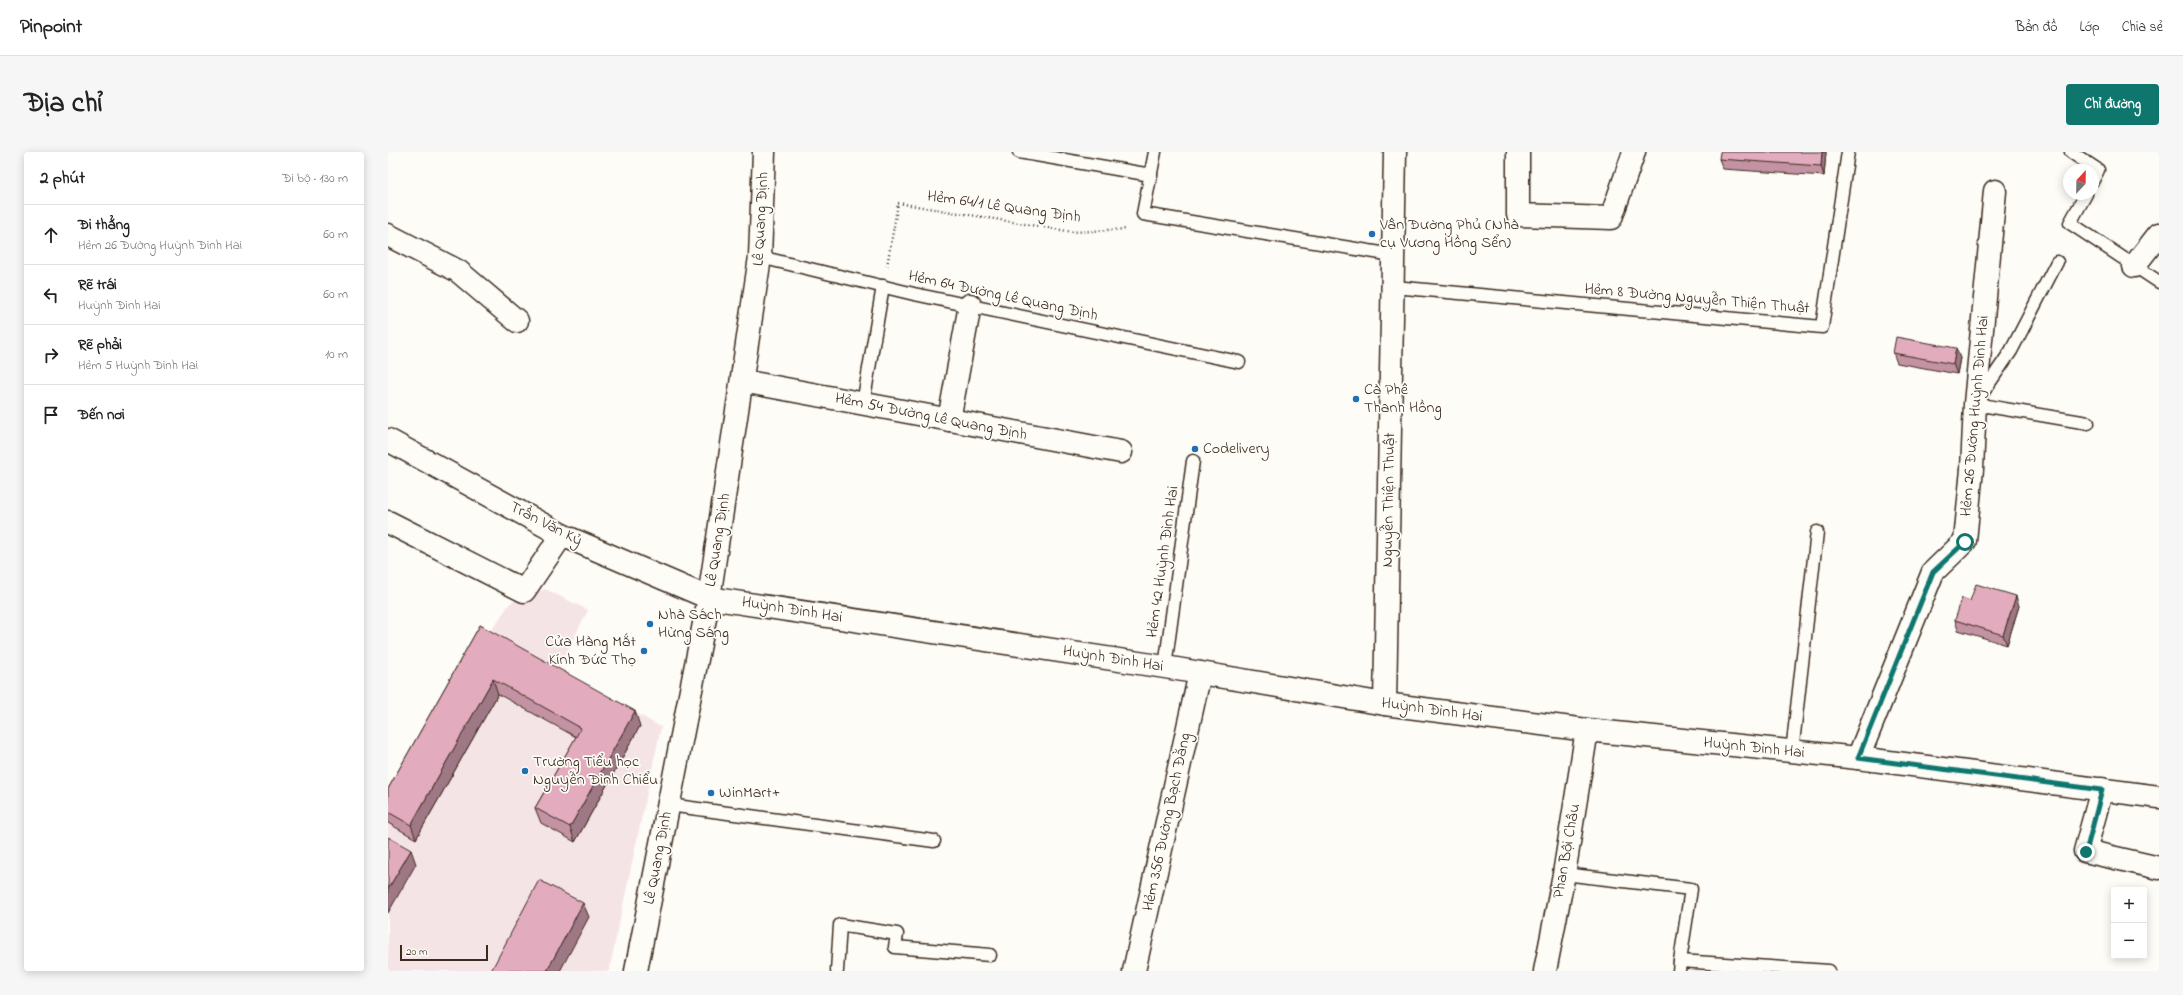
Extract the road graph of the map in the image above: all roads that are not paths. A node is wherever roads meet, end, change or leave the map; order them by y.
1 (764, 152) edge
2 (1019, 152) edge
3 (1155, 152) edge
4 (1395, 152) edge
5 (1518, 152) edge
6 (1634, 152) edge
7 (1848, 152) edge
8 (2071, 152) edge
9 (2089, 164) edge
10 (1151, 175) junction
11 (1995, 191) dead end
12 (2083, 200) edge
13 (2159, 234) edge
14 (388, 235) edge
15 (1393, 255) junction
16 (760, 257) junction
17 (2057, 262) dead end
18 (2134, 266) junction
19 (2159, 282) edge
20 (883, 286) junction
21 (1394, 287) junction
22 (970, 305) junction
23 (517, 320) dead end
24 (1239, 362) dead end
25 (742, 381) junction
26 (863, 404) junction
27 (1975, 404) junction
28 (949, 420) junction
29 (2088, 423) dead end
30 (388, 440) edge
31 (1121, 452) dead end
32 (1193, 461) dead end
33 (388, 522) edge
34 (1817, 532) dead end
35 (562, 535) junction
36 (709, 598) junction
37 (1165, 667) junction
38 (1200, 673) junction
39 (1385, 704) junction
40 (1587, 730) junction
41 (1792, 752) junction
42 (1858, 758) junction
43 (2102, 790) junction
44 (2159, 797) edge
45 (669, 805) junction
46 (934, 841) dead end
47 (2159, 868) edge
48 (1564, 874) junction
49 (990, 955) dead end
50 (1679, 966) edge
51 (636, 971) edge
52 (838, 971) edge
53 (1134, 971) edge
54 (1545, 971) edge
55 (1829, 971) edge

1 - 16 street, Lê Quang Định
2 - 10 lane
3 - 10 lane
4 - 15 street, Nguyễn Thiện Thuật
5 - 6 street
7 - 21 lane, Hẻm 8 Đường Nguyễn Thiện Thuật
8 - 9 lane
10 - 15 lane
11 - 27 street, Hẻm 26 Đường Huỳnh Đình Hai
12 - 18 lane
13 - 18 street
14 - 23 street
15 - 21 street, Nguyễn Thiện Thuật
16 - 20 lane, Hẻm 64 Đường Lê Quang Định
16 - 25 street, Lê Quang Định
17 - 27 lane
18 - 19 lane
20 - 22 lane, Hẻm 64 Đường Lê Quang Định
20 - 26 lane
21 - 39 street, Nguyễn Thiện Thuật
22 - 24 lane, Hẻm 64 Đường Lê Quang Định
22 - 28 street
25 - 26 street, Hẻm 54 Đường Lê Quang Định
25 - 36 street, Lê Quang Định
26 - 28 street, Hẻm 54 Đường Lê Quang Định
27 - 29 lane
27 - 42 street, Hẻm 26 Đường Huỳnh Đình Hai
28 - 31 street, Hẻm 54 Đường Lê Quang Định
30 - 35 street, Trần Văn Kỷ
32 - 37 lane, Hẻm 42 Huỳnh Đình Hai
33 - 35 street
34 - 41 lane
35 - 36 street, Trần Văn Kỷ
36 - 37 street, Huỳnh Đình Hai
36 - 45 street, Lê Quang Định
37 - 38 street, Huỳnh Đình Hai
38 - 39 street, Huỳnh Đình Hai
38 - 53 street, Hẻm 356 Đường Bạch Đằng
39 - 40 street, Huỳnh Đình Hai
40 - 41 street, Huỳnh Đình Hai
40 - 48 street, Phan Bội Châu
41 - 42 street, Huỳnh Đình Hai
42 - 43 street, Huỳnh Đình Hai
43 - 44 street, Huỳnh Đình Hai
43 - 47 street
45 - 46 lane
45 - 51 street, Lê Quang Định
48 - 50 lane
48 - 54 street, Phan Bội Châu
49 - 52 lane
50 - 55 lane

